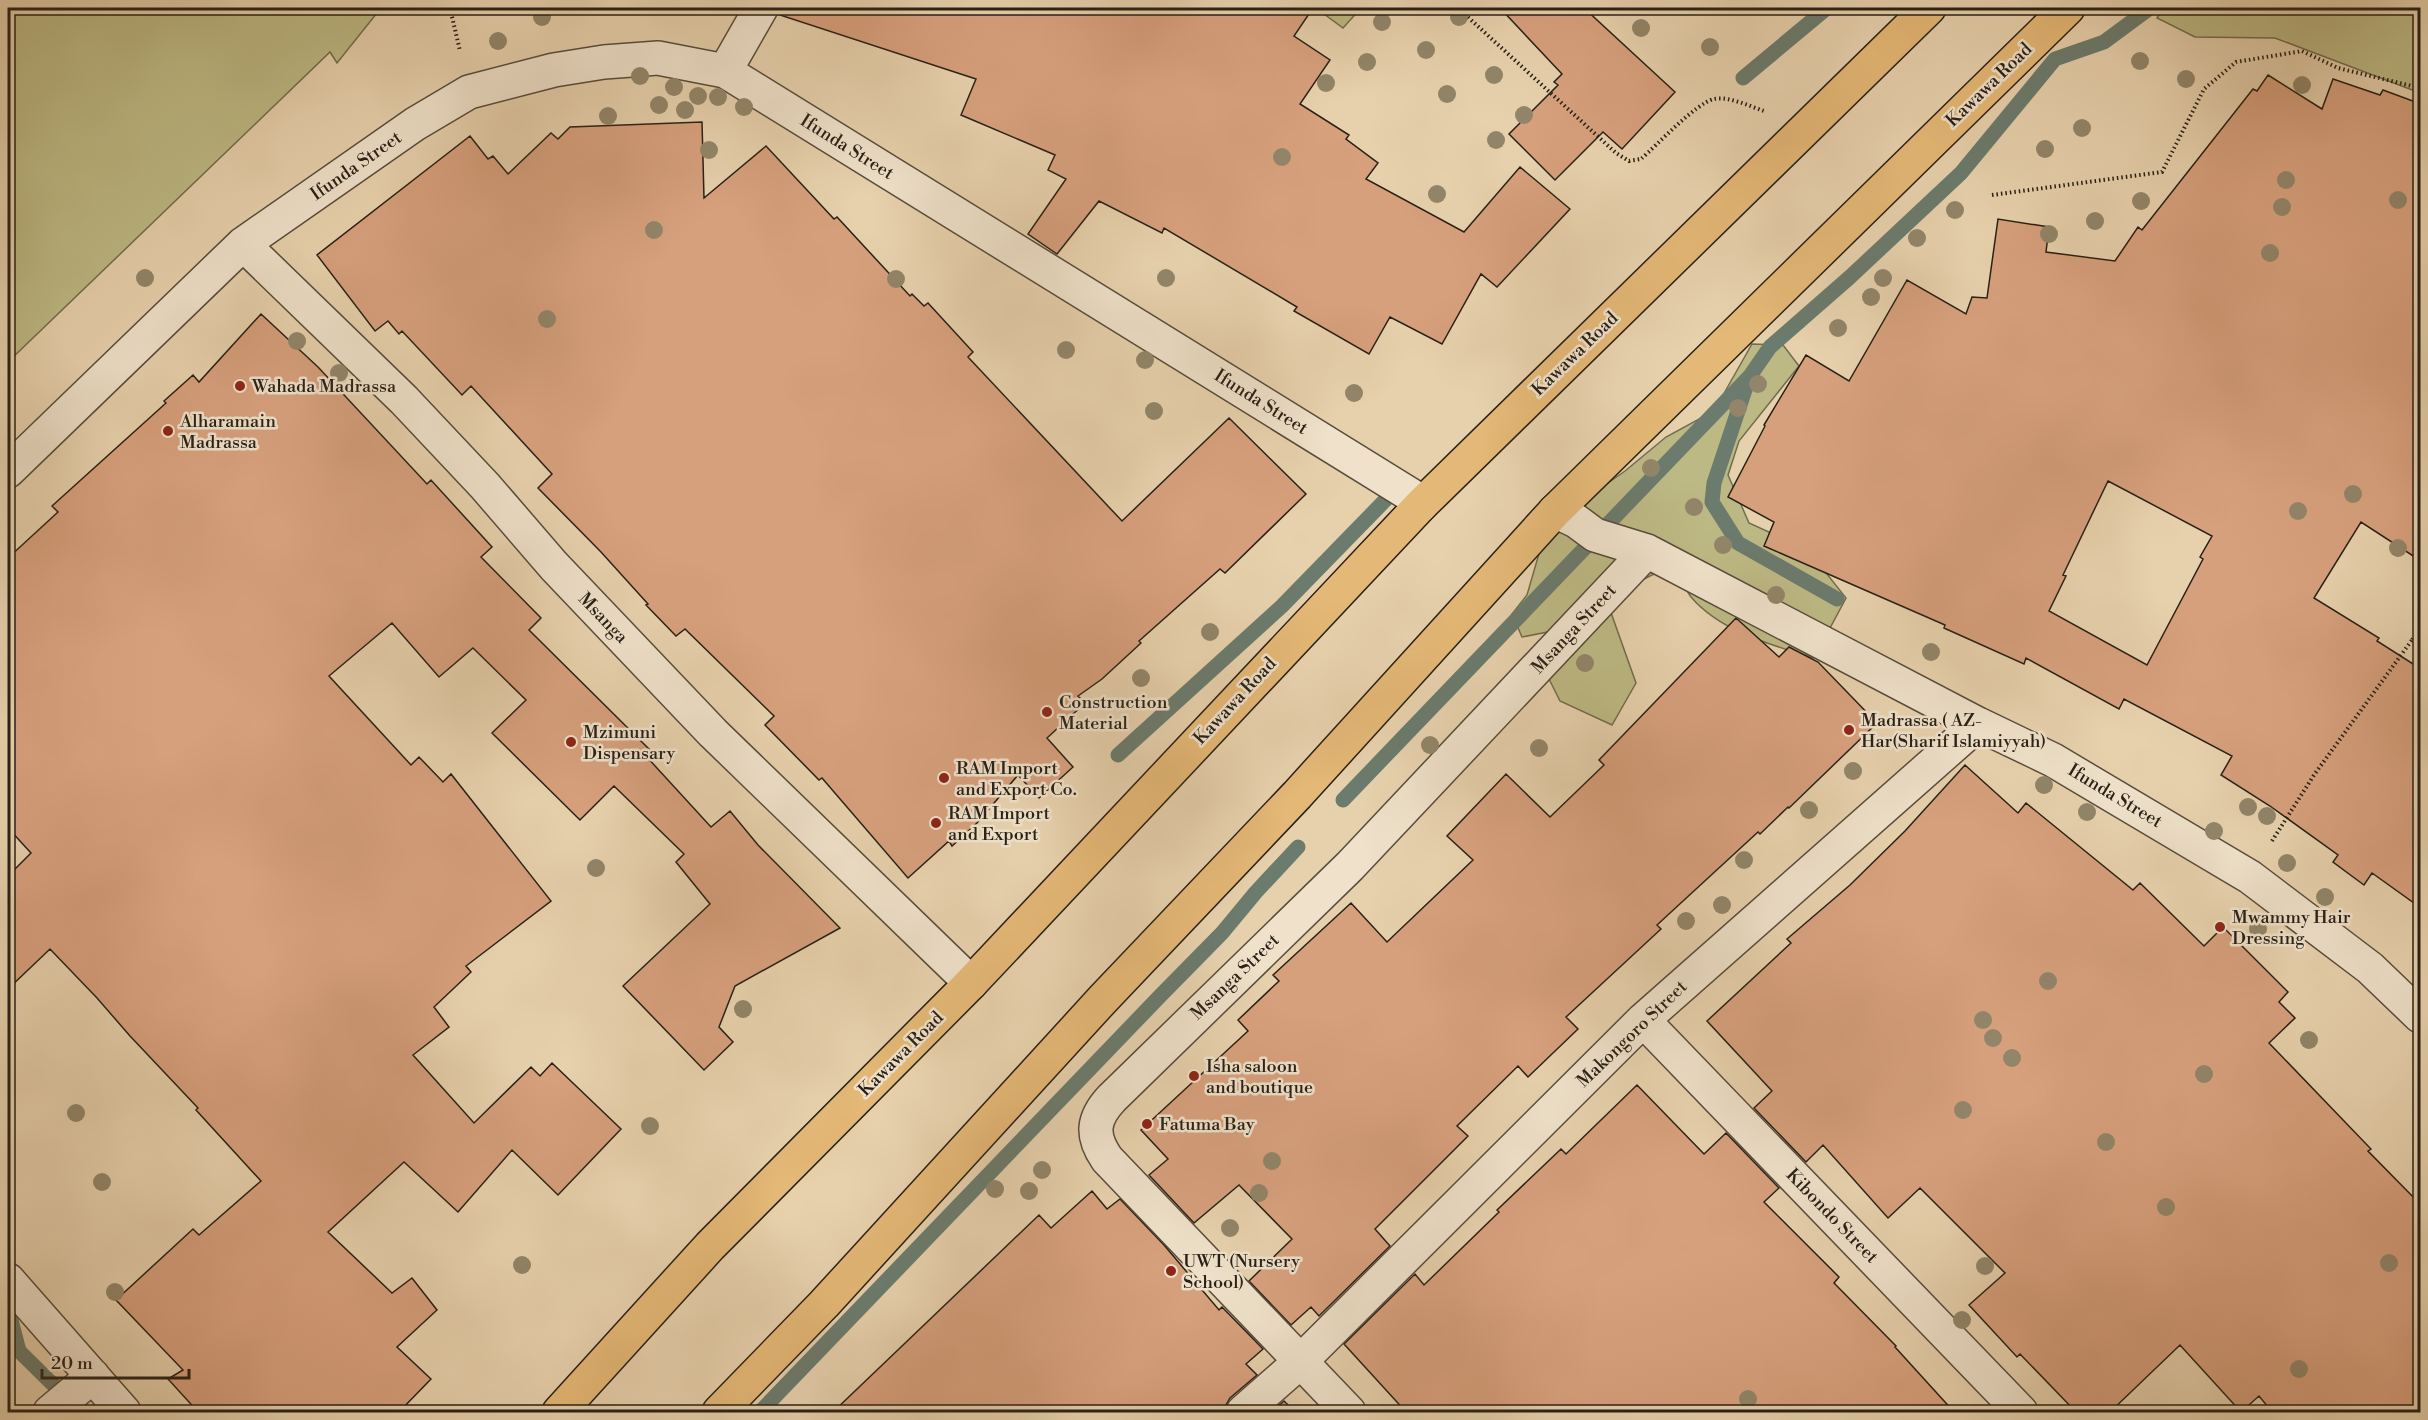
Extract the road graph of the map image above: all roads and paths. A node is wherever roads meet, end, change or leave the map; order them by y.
1 (761, 8) edge
2 (1458, 8) edge
3 (1929, 8) edge
4 (2068, 8) edge
5 (725, 71) junction
6 (2421, 88) edge
7 (1805, 129) junction
8 (1992, 195) dead end
9 (243, 244) junction
10 (8, 471) edge
11 (1421, 505) junction
12 (1555, 511) junction
13 (1647, 551) junction
14 (2421, 627) edge
15 (2412, 640) junction
16 (2421, 647) edge
17 (1978, 724) junction
18 (2250, 877) junction
19 (971, 983) junction
20 (2421, 1016) edge
21 (1643, 1020) junction
22 (8, 1280) edge
23 (1301, 1361) junction
24 (93, 1376) junction
25 (50, 1413) edge
26 (124, 1413) edge
27 (559, 1413) edge
28 (718, 1413) edge
29 (1244, 1413) edge
30 (1349, 1413) edge
31 (2021, 1413) edge

1 - 5 street
2 - 7 path
3 - 7 main road, Kawawa Road
4 - 12 main road, Kawawa Road
5 - 9 street, Ifunda Street
5 - 11 street, Ifunda Street
6 - 8 path
7 - 11 main road, Kawawa Road
9 - 10 street, Ifunda Street
9 - 19 street, Msanga
11 - 19 main road, Kawawa Road
12 - 13 street, Ifunda Street
12 - 28 main road, Kawawa Road
13 - 17 street, Ifunda Street
13 - 23 street, Msanga Street
14 - 15 path
15 - 16 path
15 - 18 path
17 - 18 street, Ifunda Street
17 - 21 street, Makongoro Street
18 - 20 street, Ifunda Street
19 - 27 main road, Kawawa Road
21 - 23 street, Makongoro Street
21 - 31 street, Kibondo Street
22 - 24 street
23 - 29 street, Makongoro Street
23 - 30 street, Msanga Street
24 - 25 street
24 - 26 street

